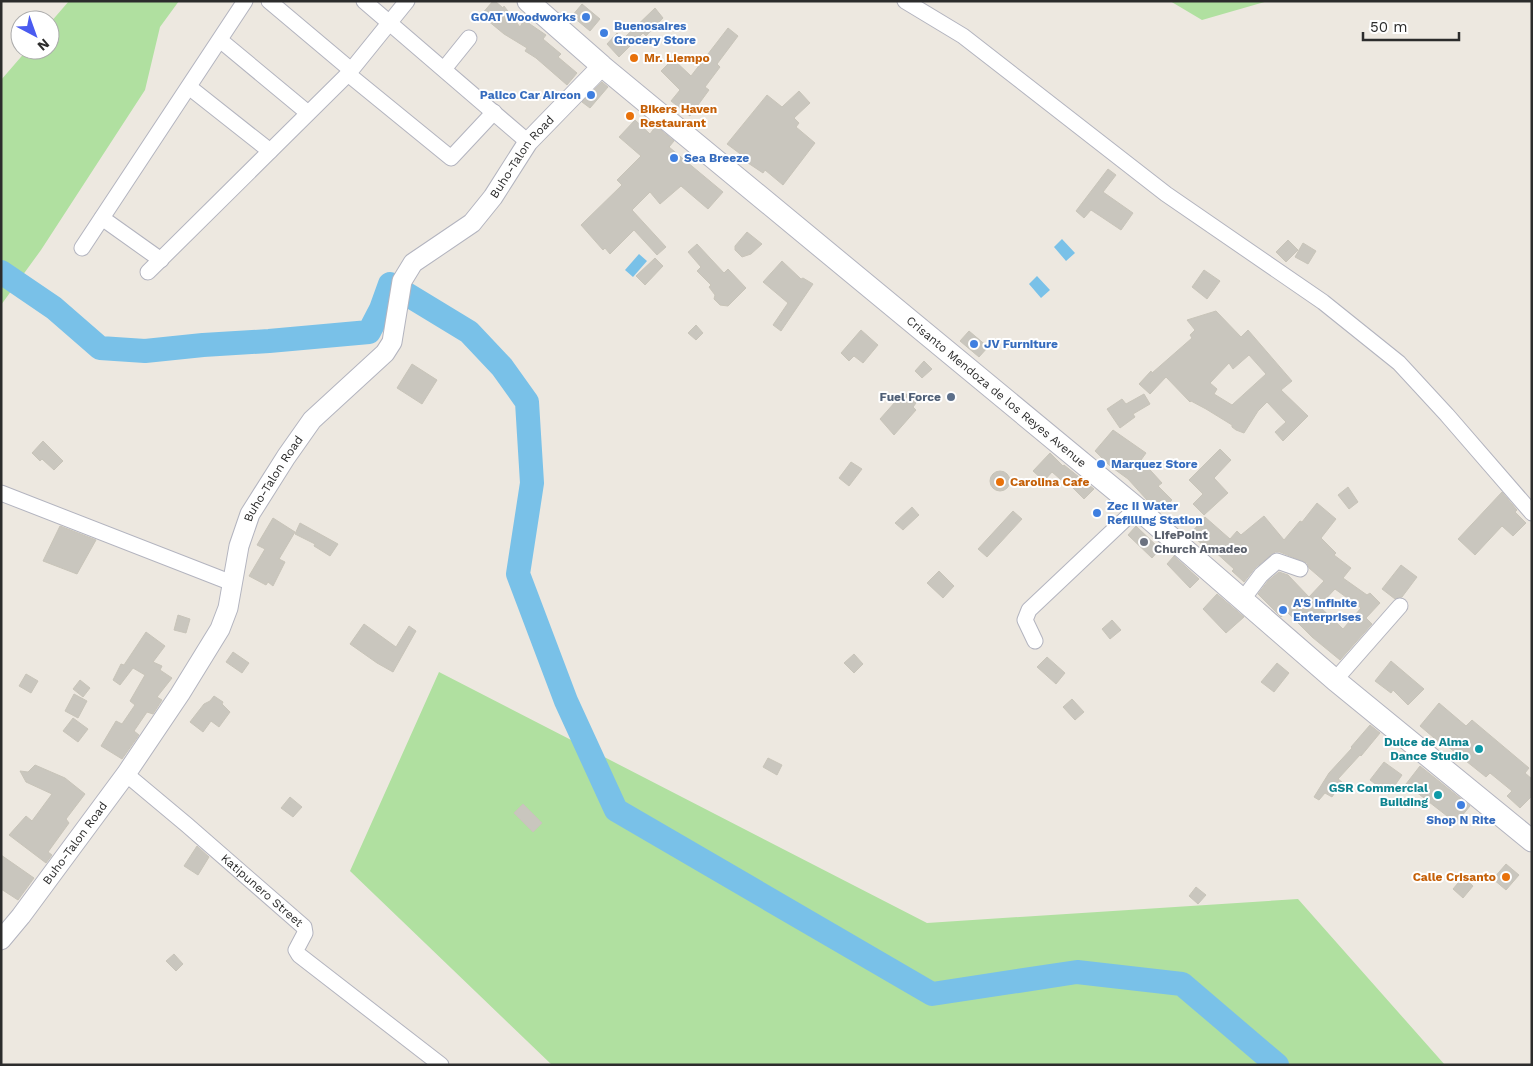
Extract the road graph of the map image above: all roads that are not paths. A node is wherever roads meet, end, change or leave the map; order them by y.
1 (245, 1) edge
2 (269, 1) edge
3 (364, 1) edge
4 (407, 1) edge
5 (528, 1) edge
6 (906, 1) edge
7 (390, 23) junction
8 (469, 38) dead end
9 (220, 40) junction
10 (602, 66) junction
11 (444, 69) junction
12 (349, 72) junction
13 (188, 87) junction
14 (494, 112) junction
15 (308, 113) junction
16 (528, 142) junction
17 (270, 151) junction
18 (102, 218) junction
19 (82, 248) dead end
20 (161, 260) junction
21 (148, 272) dead end
22 (1, 493) edge
23 (1137, 508) junction
24 (1532, 513) edge
25 (1300, 569) dead end
26 (232, 584) junction
27 (1243, 599) junction
28 (1400, 606) dead end
29 (1034, 641) dead end
30 (1335, 680) junction
31 (126, 774) junction
32 (1532, 841) edge
33 (1, 940) edge
34 (441, 1065) edge

1 - 9 street
2 - 12 street
3 - 7 street
4 - 7 street
5 - 10 main road, Crisanto Mendoza de los Reyes Avenue
6 - 24 street
7 - 11 street
7 - 12 street
8 - 11 street
9 - 13 street
9 - 15 street
10 - 16 street, Buho-Talon Road
10 - 23 main road, Crisanto Mendoza de los Reyes Avenue
11 - 14 street
12 - 14 street
12 - 15 street
13 - 17 street
13 - 18 street
14 - 16 street
15 - 17 street
16 - 26 street, Buho-Talon Road
17 - 20 street
18 - 19 street
18 - 20 street
20 - 21 street
22 - 26 street
23 - 27 main road, Crisanto Mendoza de los Reyes Avenue
23 - 29 street
25 - 27 street
26 - 31 street, Buho-Talon Road
27 - 30 main road, Crisanto Mendoza de los Reyes Avenue
28 - 30 street
30 - 32 main road, Crisanto Mendoza de los Reyes Avenue
31 - 33 street, Buho-Talon Road
31 - 34 street, Katipunero Street

